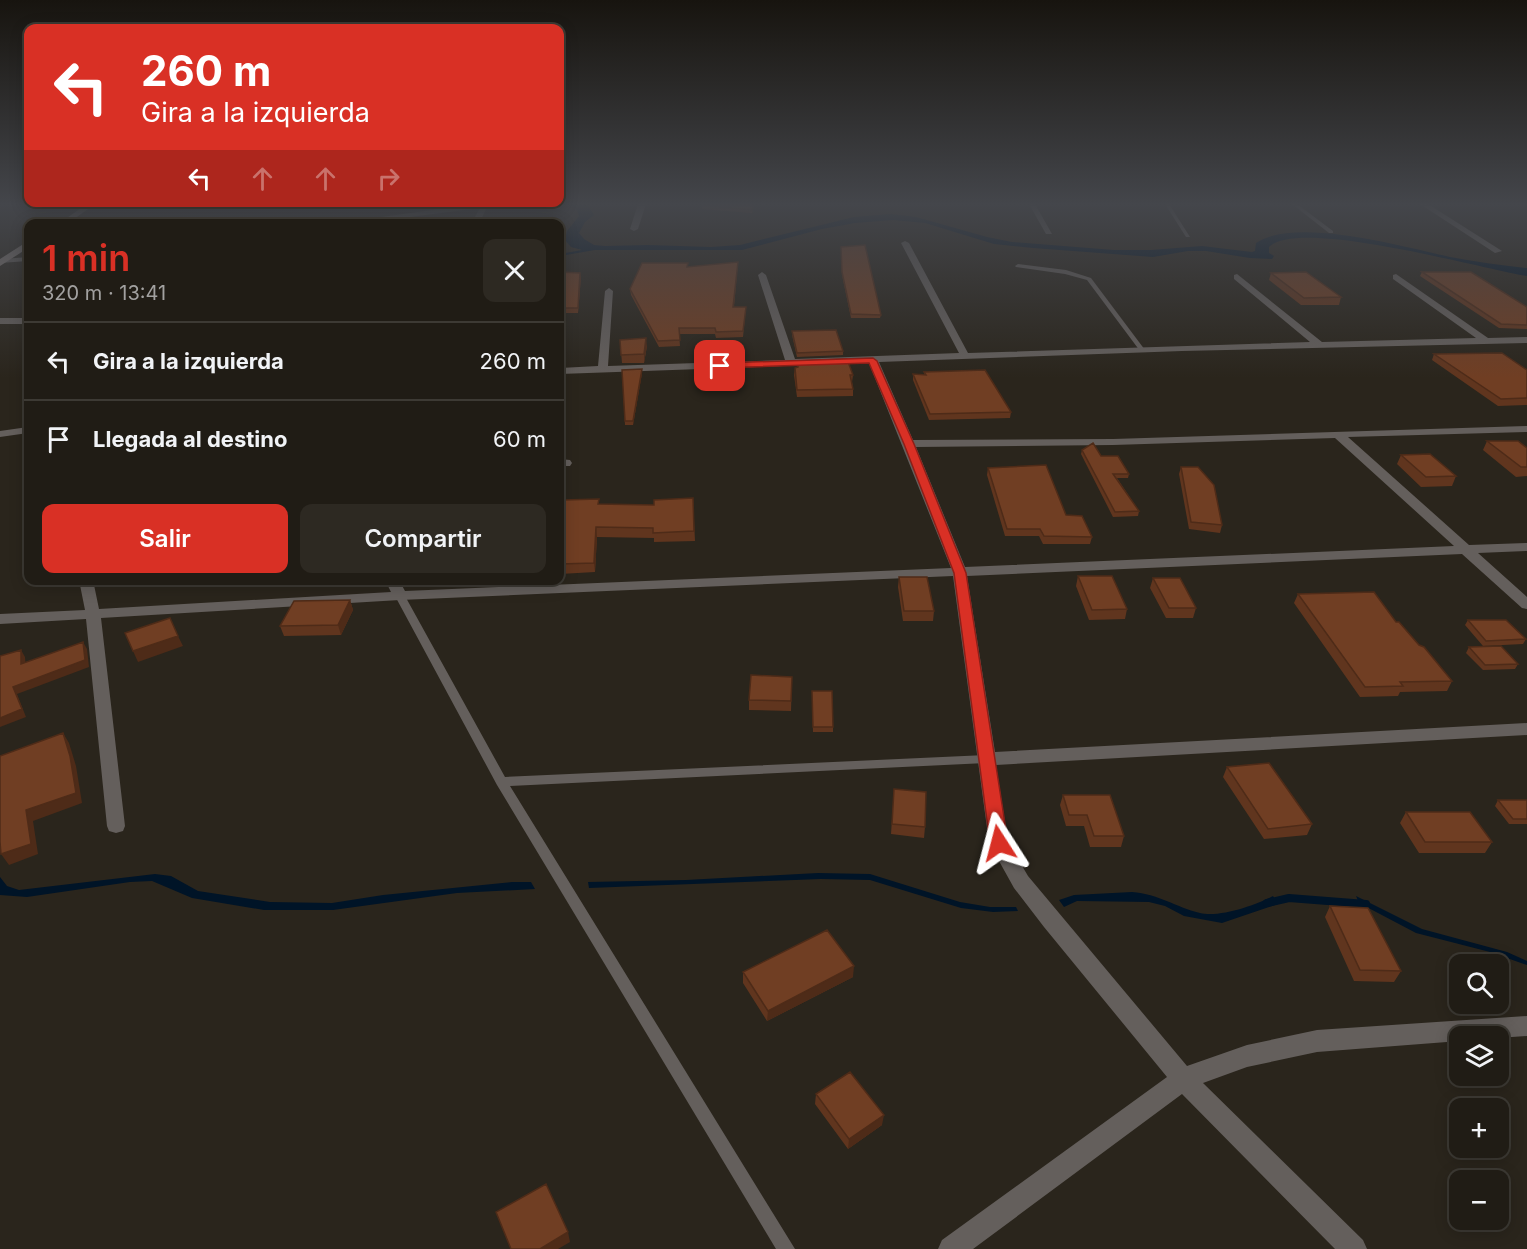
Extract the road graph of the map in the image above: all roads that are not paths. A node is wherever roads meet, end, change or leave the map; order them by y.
1 (915, 262) edge
2 (1018, 266) dead end
3 (762, 275) dead end
4 (1237, 277) dead end
5 (1396, 277) dead end
6 (609, 291) dead end
7 (0, 321) edge
8 (24, 321) edge
9 (1527, 340) edge
10 (1486, 341) junction
11 (1320, 345) junction
12 (1142, 350) junction
13 (965, 356) junction
14 (873, 361) junction
15 (791, 363) junction
16 (603, 370) junction
17 (564, 371) edge
18 (1527, 429) edge
19 (24, 431) edge
20 (0, 434) edge
21 (1338, 434) junction
22 (909, 444) junction
23 (1527, 547) edge
24 (1464, 549) junction
25 (960, 573) junction
26 (87, 585) edge
27 (394, 585) edge
28 (400, 596) junction
29 (1527, 605) edge
30 (93, 614) junction
31 (0, 619) edge
32 (1527, 729) edge
33 (986, 759) junction
34 (501, 782) junction
35 (116, 826) dead end
36 (1527, 1026) edge
37 (1183, 1079) junction
38 (786, 1249) edge
39 (951, 1249) edge
40 (1354, 1249) edge

1 - 13 street
2 - 12 lane
3 - 15 street
4 - 11 street
5 - 10 street
6 - 16 street
7 - 8 street
9 - 10 street
10 - 11 street
11 - 12 street
12 - 13 street
13 - 14 street
14 - 15 street
14 - 22 street
15 - 16 street
16 - 17 street
18 - 21 street
19 - 20 street
21 - 22 street
21 - 24 street
22 - 25 street
23 - 24 street
24 - 25 street
24 - 29 street
25 - 28 street
25 - 33 street
26 - 30 street
27 - 28 street
28 - 30 street
28 - 34 lane
30 - 31 street
30 - 35 street
32 - 33 street
33 - 34 lane
33 - 37 street
34 - 38 lane
36 - 37 street
37 - 39 street
37 - 40 street

